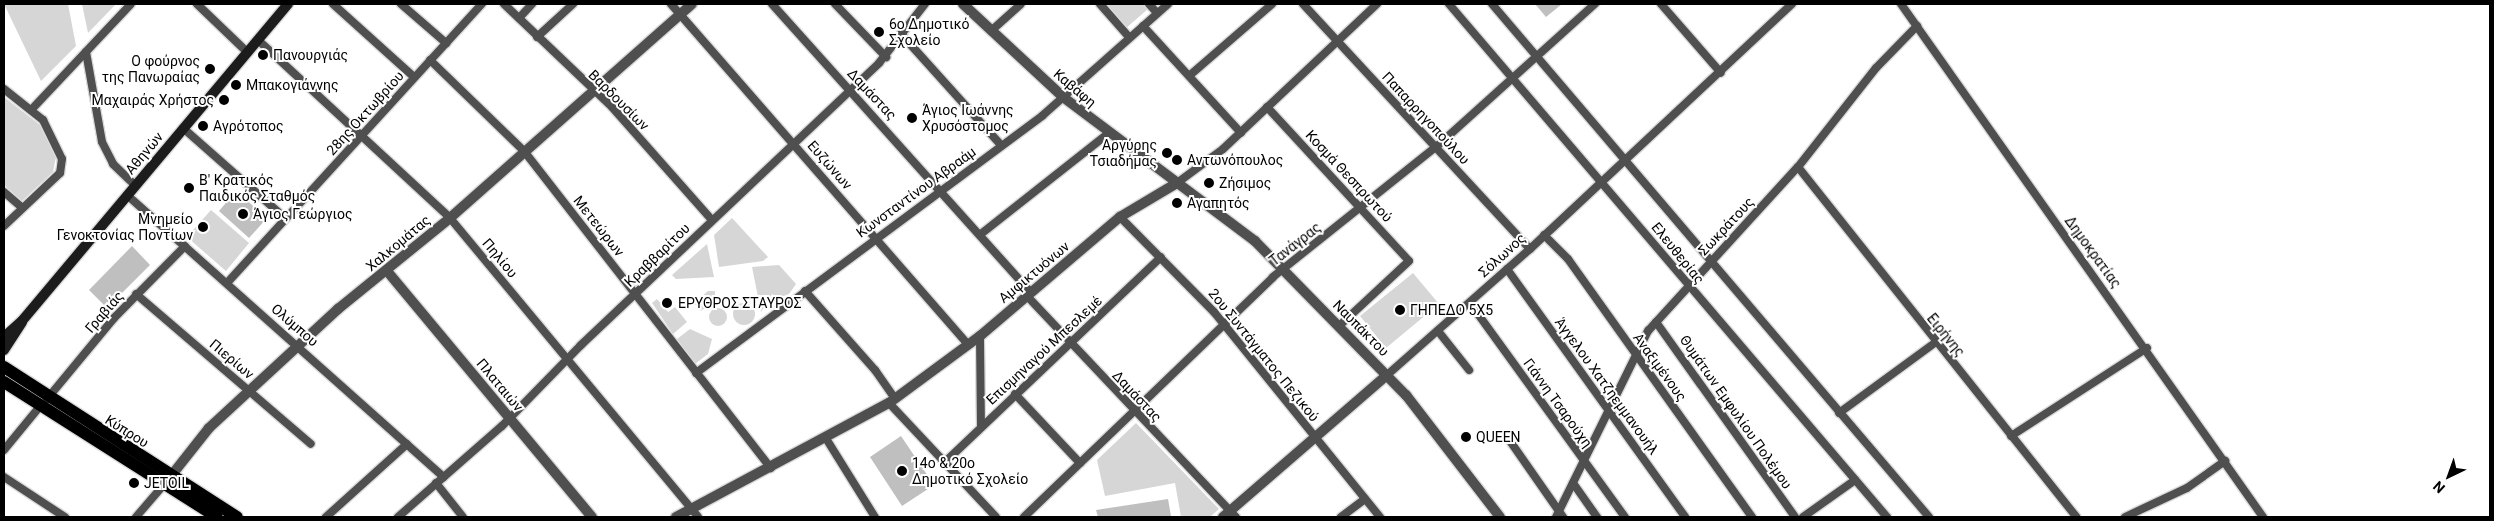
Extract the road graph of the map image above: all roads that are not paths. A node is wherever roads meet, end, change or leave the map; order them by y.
1 (131, 4) edge
2 (197, 4) edge
3 (288, 4) edge
4 (333, 4) edge
5 (401, 4) edge
6 (482, 4) edge
7 (504, 4) edge
8 (532, 4) edge
9 (572, 4) edge
10 (671, 4) edge
11 (692, 4) edge
12 (772, 4) edge
13 (835, 4) edge
14 (925, 4) edge
15 (963, 4) edge
16 (1021, 4) edge
17 (1100, 4) edge
18 (1149, 4) edge
19 (1168, 4) edge
20 (1272, 4) edge
21 (1303, 4) edge
22 (1377, 4) edge
23 (1449, 4) edge
24 (1492, 4) edge
25 (1594, 4) edge
26 (1661, 4) edge
27 (1792, 4) edge
28 (1901, 4) edge
29 (1157, 13) junction
30 (681, 14) junction
31 (519, 18) junction
32 (1143, 26) junction
33 (1917, 26) junction
34 (991, 31) junction
35 (901, 34) junction
36 (538, 37) junction
37 (1130, 37) junction
38 (258, 40) junction
39 (1338, 42) junction
40 (446, 43) junction
41 (86, 52) junction
42 (247, 52) junction
43 (1535, 55) junction
44 (886, 56) junction
45 (430, 60) junction
46 (1721, 73) junction
47 (1189, 76) junction
48 (1513, 76) junction
49 (414, 77) junction
50 (4, 89) edge
51 (850, 89) junction
52 (594, 91) junction
53 (1063, 97) junction
54 (1268, 107) junction
55 (32, 109) junction
56 (183, 128) junction
57 (1241, 132) junction
58 (1109, 133) junction
59 (363, 135) junction
60 (794, 142) junction
61 (1001, 145) junction
62 (1436, 148) junction
63 (524, 151) junction
64 (1624, 156) junction
65 (1798, 167) junction
66 (1600, 179) junction
67 (1177, 183) junction
68 (135, 185) junction
69 (942, 188) junction
70 (4, 192) edge
71 (127, 195) junction
72 (21, 207) junction
73 (1361, 208) junction
74 (285, 218) junction
75 (450, 218) junction
76 (1120, 218) junction
77 (712, 220) junction
78 (4, 226) edge
79 (981, 234) junction
80 (1544, 235) junction
81 (875, 236) junction
82 (184, 246) junction
83 (1530, 249) junction
84 (1161, 257) junction
85 (1710, 261) junction
86 (1284, 269) junction
87 (1507, 269) junction
88 (387, 271) junction
89 (227, 283) junction
90 (1689, 284) junction
91 (805, 291) junction
92 (635, 293) junction
93 (136, 294) junction
94 (1029, 295) junction
95 (1470, 303) junction
96 (22, 321) junction
97 (1656, 322) junction
98 (1223, 325) junction
99 (1339, 326) junction
100 (1438, 331) junction
101 (980, 336) junction
102 (4, 337) edge
103 (1936, 342) junction
104 (1070, 343) junction
105 (299, 344) junction
106 (968, 344) junction
107 (2147, 348) junction
108 (4, 350) edge
109 (1635, 354) junction
110 (567, 358) junction
111 (4, 367) edge
112 (1468, 370) dead end
113 (696, 374) junction
114 (1387, 375) junction
115 (4, 382) edge
116 (250, 391) junction
117 (1015, 394) junction
118 (892, 401) junction
119 (44, 402) junction
120 (1608, 409) junction
121 (1133, 410) junction
122 (1839, 413) junction
123 (509, 418) junction
124 (981, 426) junction
125 (2011, 436) junction
126 (1316, 438) junction
127 (827, 440) junction
128 (1510, 441) dead end
129 (312, 444) dead end
130 (408, 444) junction
131 (4, 450) edge
132 (1584, 460) junction
133 (2225, 461) junction
134 (944, 463) junction
135 (1080, 463) junction
136 (771, 468) junction
137 (4, 477) edge
138 (443, 477) junction
139 (168, 480) junction
140 (1855, 480) junction
141 (1573, 483) junction
142 (436, 484) junction
143 (1364, 499) junction
144 (694, 513) edge
145 (1230, 515) edge
146 (1560, 516) edge
147 (65, 517) edge
148 (136, 517) edge
149 (217, 517) edge
150 (237, 517) edge
151 (326, 517) edge
152 (398, 517) edge
153 (463, 517) edge
154 (592, 517) edge
155 (676, 517) edge
156 (875, 517) edge
157 (996, 517) edge
158 (1024, 517) edge
159 (1341, 517) edge
160 (1380, 517) edge
161 (1500, 517) edge
162 (1597, 517) edge
163 (1625, 517) edge
164 (1686, 517) edge
165 (1752, 517) edge
166 (1795, 517) edge
167 (1803, 517) edge
168 (1887, 517) edge
169 (1929, 517) edge
170 (2076, 517) edge
171 (2125, 517) edge
172 (2263, 517) edge

1 - 41 street
2 - 42 street
3 - 38 main road, Αθηνών
4 - 49 street
5 - 40 street
6 - 40 street, 28ης Οκτωβρίου
7 - 31 street, Βαρδουσίων
8 - 31 street
9 - 36 street
10 - 30 street, Ευζώνων
11 - 30 street, Χαλκομάτας
12 - 51 street, Δαμάστας
13 - 44 street
14 - 35 street, Κραββαρίτου
15 - 34 street, Καβάφη
16 - 34 street
17 - 37 street
18 - 29 street
19 - 29 street, Κωνσταντίνου Αβραάμ
20 - 47 street
21 - 39 street, Παπαρρηγοπούλου
22 - 39 street, Αμφικτυόνων
23 - 48 street, Ελευθερίας
24 - 43 street, Ελευθερίας
25 - 43 street, Τανάγρας
26 - 46 street
27 - 46 street, Σόλωνος
28 - 33 street, Δημοκρατίας
29 - 32 street, Κωνσταντίνου Αβραάμ
30 - 52 street, Χαλκομάτας
30 - 60 street, Ευζώνων
31 - 36 street, Βαρδουσίων
32 - 37 street, Κωνσταντίνου Αβραάμ
32 - 47 street
33 - 65 street, Σωκράτους
33 - 107 street, Δημοκρατίας
34 - 53 street, Καβάφη
35 - 44 street, Κραββαρίτου
35 - 61 street
36 - 52 street, Βαρδουσίων
37 - 53 street, Κωνσταντίνου Αβραάμ
38 - 42 main road, Αθηνών
38 - 59 street, Πηλίου
39 - 54 street, Αμφικτυόνων
39 - 62 street, Παπαρρηγοπούλου
40 - 45 street, 28ης Οκτωβρίου
41 - 55 street
41 - 68 street
42 - 56 main road, Αθηνών
43 - 48 street, Τανάγρας
43 - 64 street, Ελευθερίας
44 - 51 street, Κραββαρίτου
45 - 49 street, 28ης Οκτωβρίου
45 - 63 street, Μετεώρων
46 - 64 street, Σόλωνος
47 - 57 street
48 - 62 street, Τανάγρας
48 - 66 street, Ελευθερίας
49 - 59 street, 28ης Οκτωβρίου
50 - 55 street
51 - 60 street, Κραββαρίτου
51 - 69 street, Δαμάστας
52 - 63 street, Χαλκομάτας
52 - 77 street, Βαρδουσίων
53 - 58 street, Καβάφη
53 - 61 street, Κωνσταντίνου Αβραάμ
54 - 57 street, Αμφικτυόνων
54 - 73 street, Κοσμά Θεσπρωτού
55 - 72 street
56 - 68 main road, Αθηνών
56 - 74 street
57 - 67 street, Αμφικτυόνων
58 - 67 street, Καβάφη
58 - 79 street
59 - 74 street, 28ης Οκτωβρίου
59 - 75 street, Πηλίου
60 - 77 street, Κραββαρίτου
60 - 81 street, Ευζώνων
61 - 69 street, Κωνσταντίνου Αβραάμ
62 - 73 street, Τανάγρας
62 - 83 street, Παπαρρηγοπούλου
63 - 75 street, Χαλκομάτας
63 - 92 street, Μετεώρων
64 - 66 street, Σόλωνος
64 - 85 street, Ελευθερίας
65 - 85 street, Σωκράτους
65 - 103 street, Ειρήνης
66 - 80 street, Σόλωνος
66 - 90 street, Ελευθερίας
67 - 76 street, Αμφικτυόνων
67 - 86 street, Ναυπάκτου
68 - 71 main road, Αθηνών
69 - 79 street, Δαμάστας
69 - 81 street, Κωνσταντίνου Αβραάμ
70 - 72 street
71 - 82 street, Ολύμπου
71 - 96 main road, Αθηνών
72 - 78 street
73 - 86 street, Τανάγρας
73 - 99 street, Κοσμά Θεσπρωτού
74 - 89 street, 28ης Οκτωβρίου
75 - 88 street, Χαλκομάτας
75 - 110 street, Πηλίου
76 - 84 street, 2ου Συντάγματος Πεζικού
76 - 94 street, Αμφικτυόνων
77 - 92 street, Κραββαρίτου
79 - 94 street, Δαμάστας
80 - 83 street, Σόλωνος
80 - 109 street, Αναξιμένους
81 - 91 street, Κωνσταντίνου Αβραάμ
81 - 106 street, Ευζώνων
82 - 89 street, Ολύμπου
82 - 93 street, Γραβιάς
83 - 87 street, Σόλωνος
84 - 98 street, 2ου Συντάγματος Πεζικού
84 - 104 street, Επισμηναγού Μπεσλεμέ
85 - 90 street, Σωκράτους
85 - 122 street, Ελευθερίας
86 - 98 street, Τανάγρας
86 - 99 street, Ναυπάκτου
87 - 95 street, Σόλωνος
87 - 120 street, Άγγελου Χατζηεμμανουήλ
88 - 105 street, Χαλκομάτας
88 - 123 street, Πλαταιών
89 - 105 street, Ολύμπου
90 - 97 street, Σωκράτους
90 - 140 street, Ελευθερίας
91 - 113 street, Κωνσταντίνου Αβραάμ
91 - 118 street
92 - 110 street, Κραββαρίτου
92 - 113 street, Μετεώρων
93 - 116 street, Πιερίων
93 - 119 street, Γραβιάς
94 - 101 street, Αμφικτυόνων
94 - 104 street, Δαμάστας
95 - 100 street, Σόλωνος
95 - 132 street, Γιάννη Τσαρούχη
96 - 102 main road, Αθηνών
96 - 108 main road, Αθηνών
97 - 109 street, Σωκράτους
97 - 166 street, Θυμάτων Εμφυλίου Πολέμου
98 - 121 street, Τανάγρας
98 - 126 street, 2ου Συντάγματος Πεζικού
99 - 114 street, Ναυπάκτου
100 - 112 street
100 - 114 street, Σόλωνος
101 - 106 street, Αμφικτυόνων
101 - 124 street
103 - 122 street
103 - 125 street, Ειρήνης
104 - 117 street, Επισμηναγού Μπεσλεμέ
104 - 121 street, Δαμάστας
105 - 116 street, Χαλκομάτας
105 - 130 street, Ολύμπου
106 - 118 street, Αμφικτυόνων
107 - 125 street
107 - 133 street, Δημοκρατίας
109 - 120 street, Σωκράτους
109 - 165 street, Αναξιμένους
110 - 123 street, Κραββαρίτου
110 - 144 street, Πηλίου
111 - 119 main road, Κύπρου
113 - 136 street, Μετεώρων
114 - 126 street, Σόλωνος
114 - 161 street, Ναυπάκτου
115 - 119 main road, Κύπρου
116 - 129 street, Πιερίων
116 - 139 street, Χαλκομάτας
117 - 124 street, Επισμηναγού Μπεσλεμέ
117 - 135 street
118 - 127 street, Αμφικτυόνων
118 - 134 street
119 - 131 street, Γραβιάς
119 - 139 main road, Κύπρου
120 - 132 street, Σωκράτους
120 - 164 street, Άγγελου Χατζηεμμανουήλ
121 - 135 street, Τανάγρας
121 - 145 street, Δαμάστας
122 - 169 street, Ελευθερίας
123 - 138 street, Κραββαρίτου
123 - 154 street, Πλαταιών
124 - 134 street, Επισμηναγού Μπεσλεμέ
125 - 170 street, Ειρήνης
126 - 143 street, 2ου Συντάγματος Πεζικού
126 - 145 street, Σόλωνος
127 - 136 street, Αμφικτυόνων
127 - 156 street
128 - 146 street
130 - 138 street, Ολύμπου
130 - 151 street
132 - 141 street, Σωκράτους
132 - 163 street, Γιάννη Τσαρούχη
133 - 171 street
133 - 172 street, Δημοκρατίας
134 - 157 street
135 - 158 street, Τανάγρας
136 - 144 street, Αμφικτυόνων
137 - 147 street
138 - 142 street, Κραββαρίτου
139 - 148 street, Χαλκομάτας
139 - 149 main road, Κύπρου
139 - 150 main road, Κύπρου
140 - 167 street
140 - 168 street, Ελευθερίας
141 - 146 street, Σωκράτους
141 - 162 street
142 - 152 street, Κραββαρίτου
142 - 153 street
143 - 159 street
143 - 160 street, 2ου Συντάγματος Πεζικού
144 - 155 street, Αμφικτυόνων

